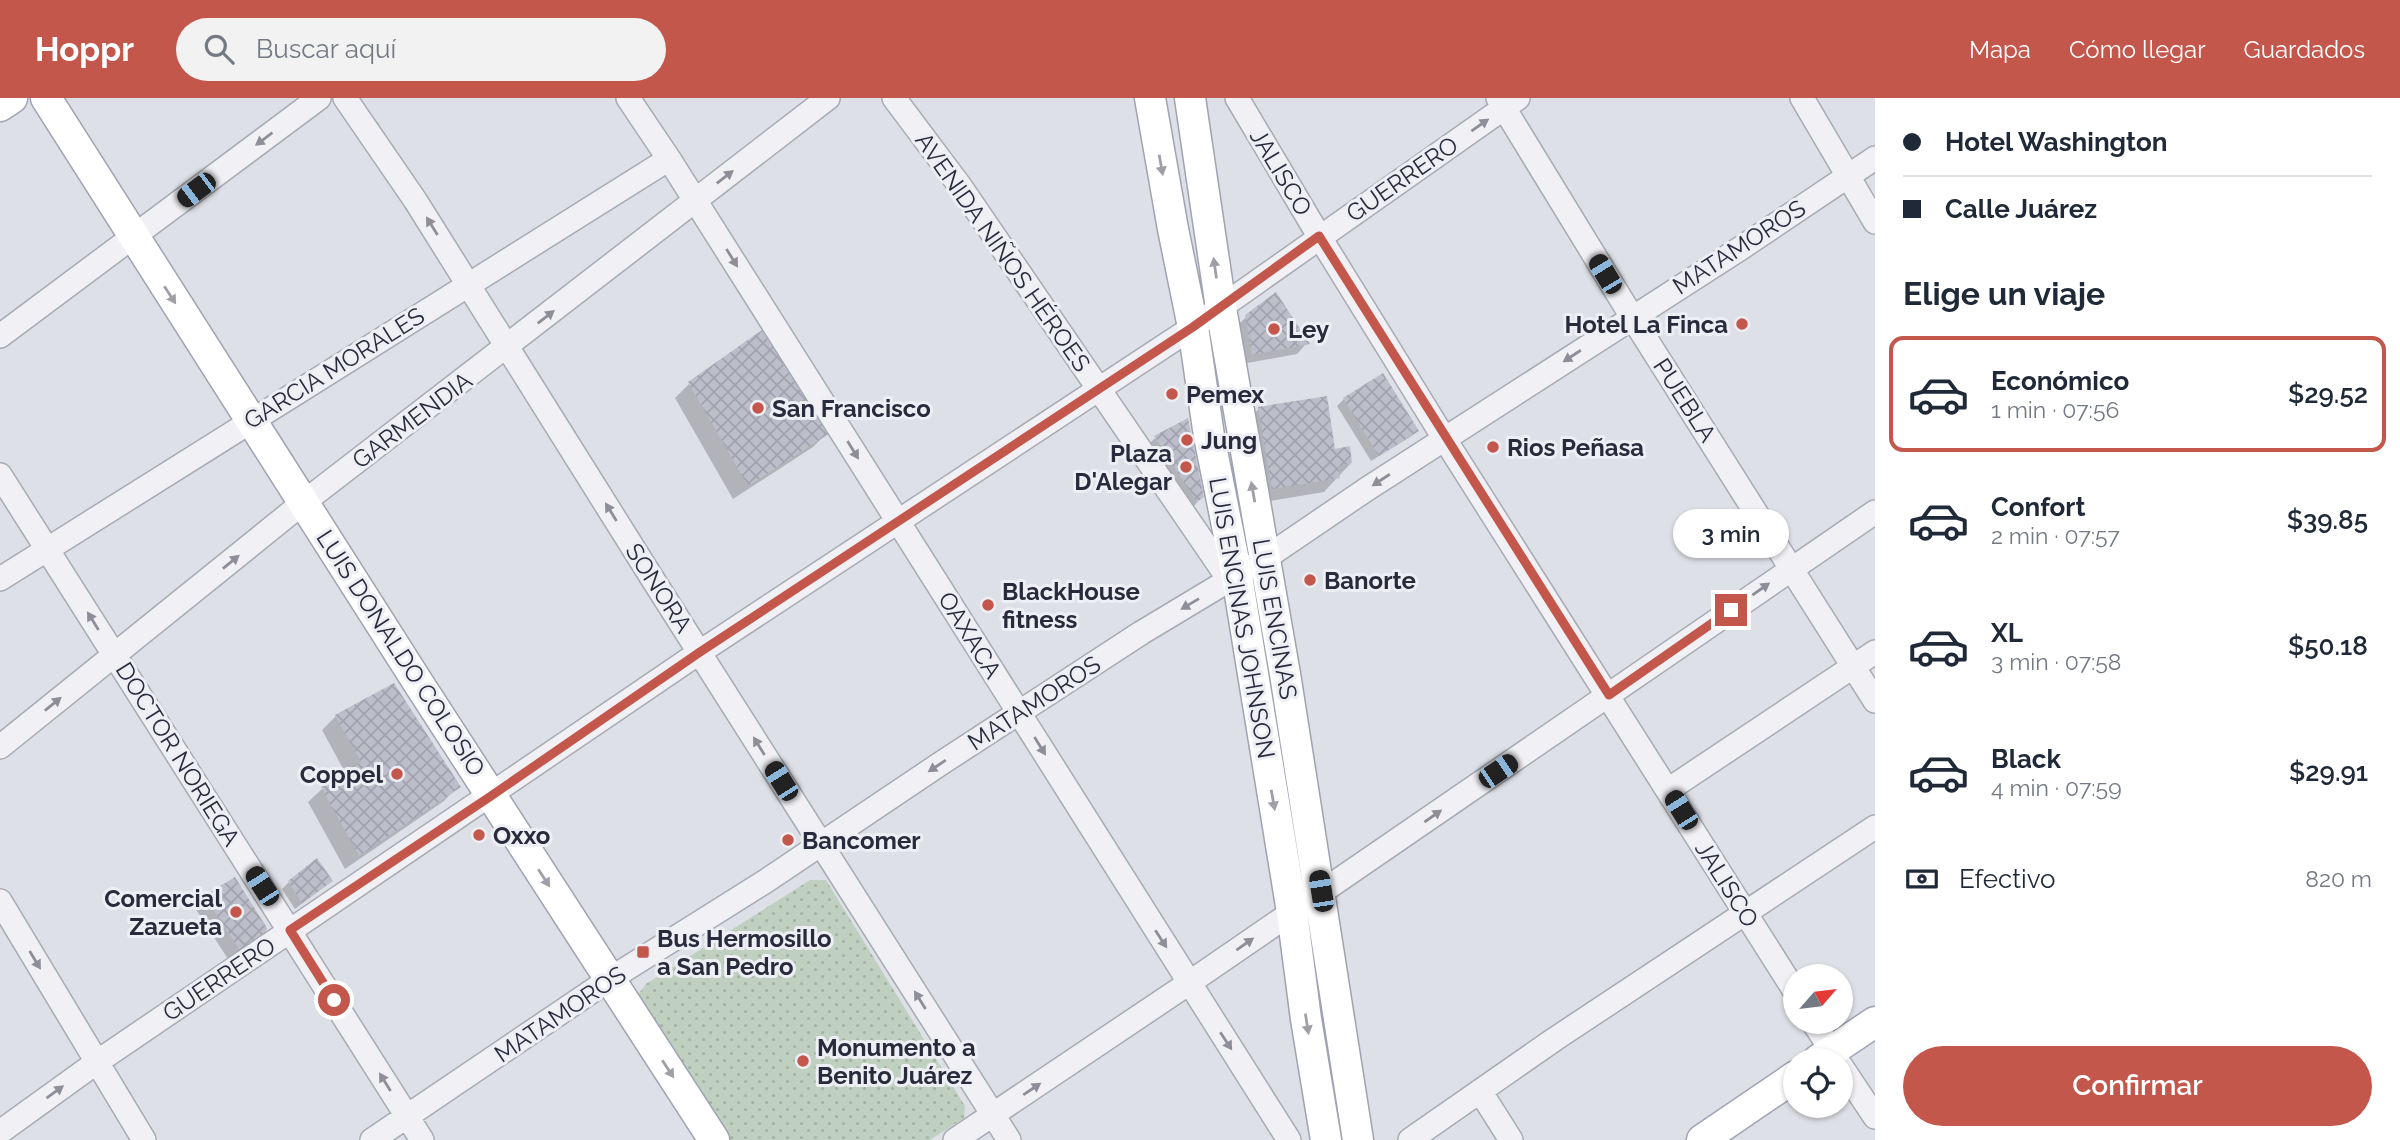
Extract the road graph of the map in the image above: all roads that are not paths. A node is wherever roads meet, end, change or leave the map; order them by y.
1 (12, 98) edge
2 (46, 98) edge
3 (319, 98) edge
4 (345, 98) edge
5 (628, 98) edge
6 (828, 98) edge
7 (894, 98) edge
8 (1150, 98) edge
9 (1190, 98) edge
10 (1237, 98) edge
11 (1802, 98) edge
12 (1507, 101) edge
13 (0, 106) edge
14 (1875, 158) edge
15 (669, 159) junction
16 (1848, 176) junction
17 (695, 200) junction
18 (1875, 222) edge
19 (1319, 236) junction
20 (133, 237) junction
21 (469, 284) junction
22 (1221, 308) junction
23 (1632, 317) junction
24 (1193, 327) junction
25 (0, 336) edge
26 (508, 346) junction
27 (1098, 388) junction
28 (250, 420) junction
29 (1444, 438) junction
30 (0, 475) edge
31 (304, 502) junction
32 (1875, 512) edge
33 (898, 522) junction
34 (49, 550) junction
35 (1265, 559) junction
36 (1790, 568) junction
37 (1233, 578) junction
38 (0, 579) edge
39 (700, 652) junction
40 (1875, 652) edge
41 (115, 654) junction
42 (1853, 667) junction
43 (1609, 695) junction
44 (1875, 701) edge
45 (1019, 713) junction
46 (0, 747) edge
47 (1668, 790) junction
48 (491, 796) junction
49 (1875, 827) edge
50 (820, 844) junction
51 (1321, 891) junction
52 (0, 901) edge
53 (1292, 912) junction
54 (1746, 913) junction
55 (290, 930) junction
56 (1783, 972) edge
57 (610, 979) junction
58 (1189, 983) junction
59 (1875, 1023) edge
60 (1845, 1048) edge
61 (97, 1062) junction
62 (1783, 1085) edge
63 (1853, 1087) edge
64 (1480, 1091) junction
65 (993, 1115) junction
66 (406, 1117) junction
67 (1875, 1117) edge
68 (0, 1132) edge
69 (144, 1140) edge
70 (372, 1140) edge
71 (422, 1140) edge
72 (714, 1140) edge
73 (955, 1140) edge
74 (1009, 1140) edge
75 (1290, 1140) edge
76 (1326, 1140) edge
77 (1358, 1140) edge
78 (1410, 1140) edge
79 (1511, 1140) edge
80 (1702, 1140) edge

1 - 13 main road
2 - 20 main road, LUIS DONALDO COLOSIO
3 -> 20 street
21 -> 4 street, SONORA
5 - 15 street, OAXACA
17 -> 6 street, GARMENDIA
7 - 27 street, AVENIDA NIÑOS HÉROES
8 -> 24 main road, LUIS ENCINAS JOHNSON
22 -> 9 main road, LUIS ENCINAS
10 - 19 street, JALISCO
11 - 16 street
19 -> 12 street, GUERRERO
12 - 23 street, PUEBLA
14 - 16 street, MATAMOROS
15 - 17 street, OAXACA
15 - 21 street, GARCIA MORALES
16 - 18 street
16 - 23 street, MATAMOROS
26 -> 17 street, GARMENDIA
17 -> 33 street, OAXACA
19 - 22 street, GUERRERO
19 - 29 street, JALISCO
20 - 25 street
20 -> 28 main road, LUIS DONALDO COLOSIO
21 - 26 street, SONORA
21 - 28 street, GARCIA MORALES
22 - 24 street, GUERRERO
35 -> 22 main road, LUIS ENCINAS
23 -> 29 street, MATAMOROS
23 - 36 street, PUEBLA
24 - 27 street, GUERRERO
24 - 37 main road, LUIS ENCINAS JOHNSON
26 - 31 street, GARMENDIA
39 -> 26 street, SONORA
27 - 33 street, GUERRERO
27 - 37 street, AVENIDA NIÑOS HÉROES
28 - 31 main road, LUIS DONALDO COLOSIO
28 - 34 street, GARCIA MORALES
29 -> 35 street, MATAMOROS
29 - 43 street, JALISCO
30 - 34 street, DOCTOR NORIEGA
41 -> 31 street, GARMENDIA
31 - 48 main road, LUIS DONALDO COLOSIO
32 - 36 street
33 - 39 street, GUERRERO
33 - 45 street, OAXACA
34 - 38 street, GARCIA MORALES
41 -> 34 street, DOCTOR NORIEGA
35 - 37 street, MATAMOROS
35 - 51 main road, LUIS ENCINAS
36 - 42 street, PUEBLA
43 -> 36 street
37 -> 45 street, MATAMOROS
37 -> 53 main road, LUIS ENCINAS JOHNSON
39 - 48 street, GUERRERO
50 -> 39 street, SONORA
40 - 42 street
46 -> 41 street, GARMENDIA
41 - 55 street, DOCTOR NORIEGA
42 - 44 street, PUEBLA
42 - 47 street
43 - 47 street, JALISCO
51 -> 43 street
45 -> 50 street, MATAMOROS
45 -> 58 street, OAXACA
47 - 54 street, JALISCO
48 - 55 street, GUERRERO
48 -> 57 main road, LUIS DONALDO COLOSIO
49 - 54 street
50 - 57 street, MATAMOROS
65 -> 50 street, SONORA
51 - 53 street
51 - 77 main road, LUIS ENCINAS
52 -> 61 street
58 -> 53 street
53 -> 76 main road, LUIS ENCINAS JOHNSON
54 - 56 street, JALISCO
54 - 64 street
55 - 61 street, GUERRERO
66 -> 55 street, DOCTOR NORIEGA
57 - 66 street, MATAMOROS
57 -> 72 main road, LUIS DONALDO COLOSIO
65 -> 58 street
58 -> 75 street, OAXACA
59 - 60 main road
68 -> 61 street, GUERRERO
61 - 69 street
62 - 80 main road
63 - 67 street
64 - 78 street
64 - 79 street
65 - 73 street
65 - 74 street, SONORA
66 - 70 street, MATAMOROS
66 - 71 street, DOCTOR NORIEGA

